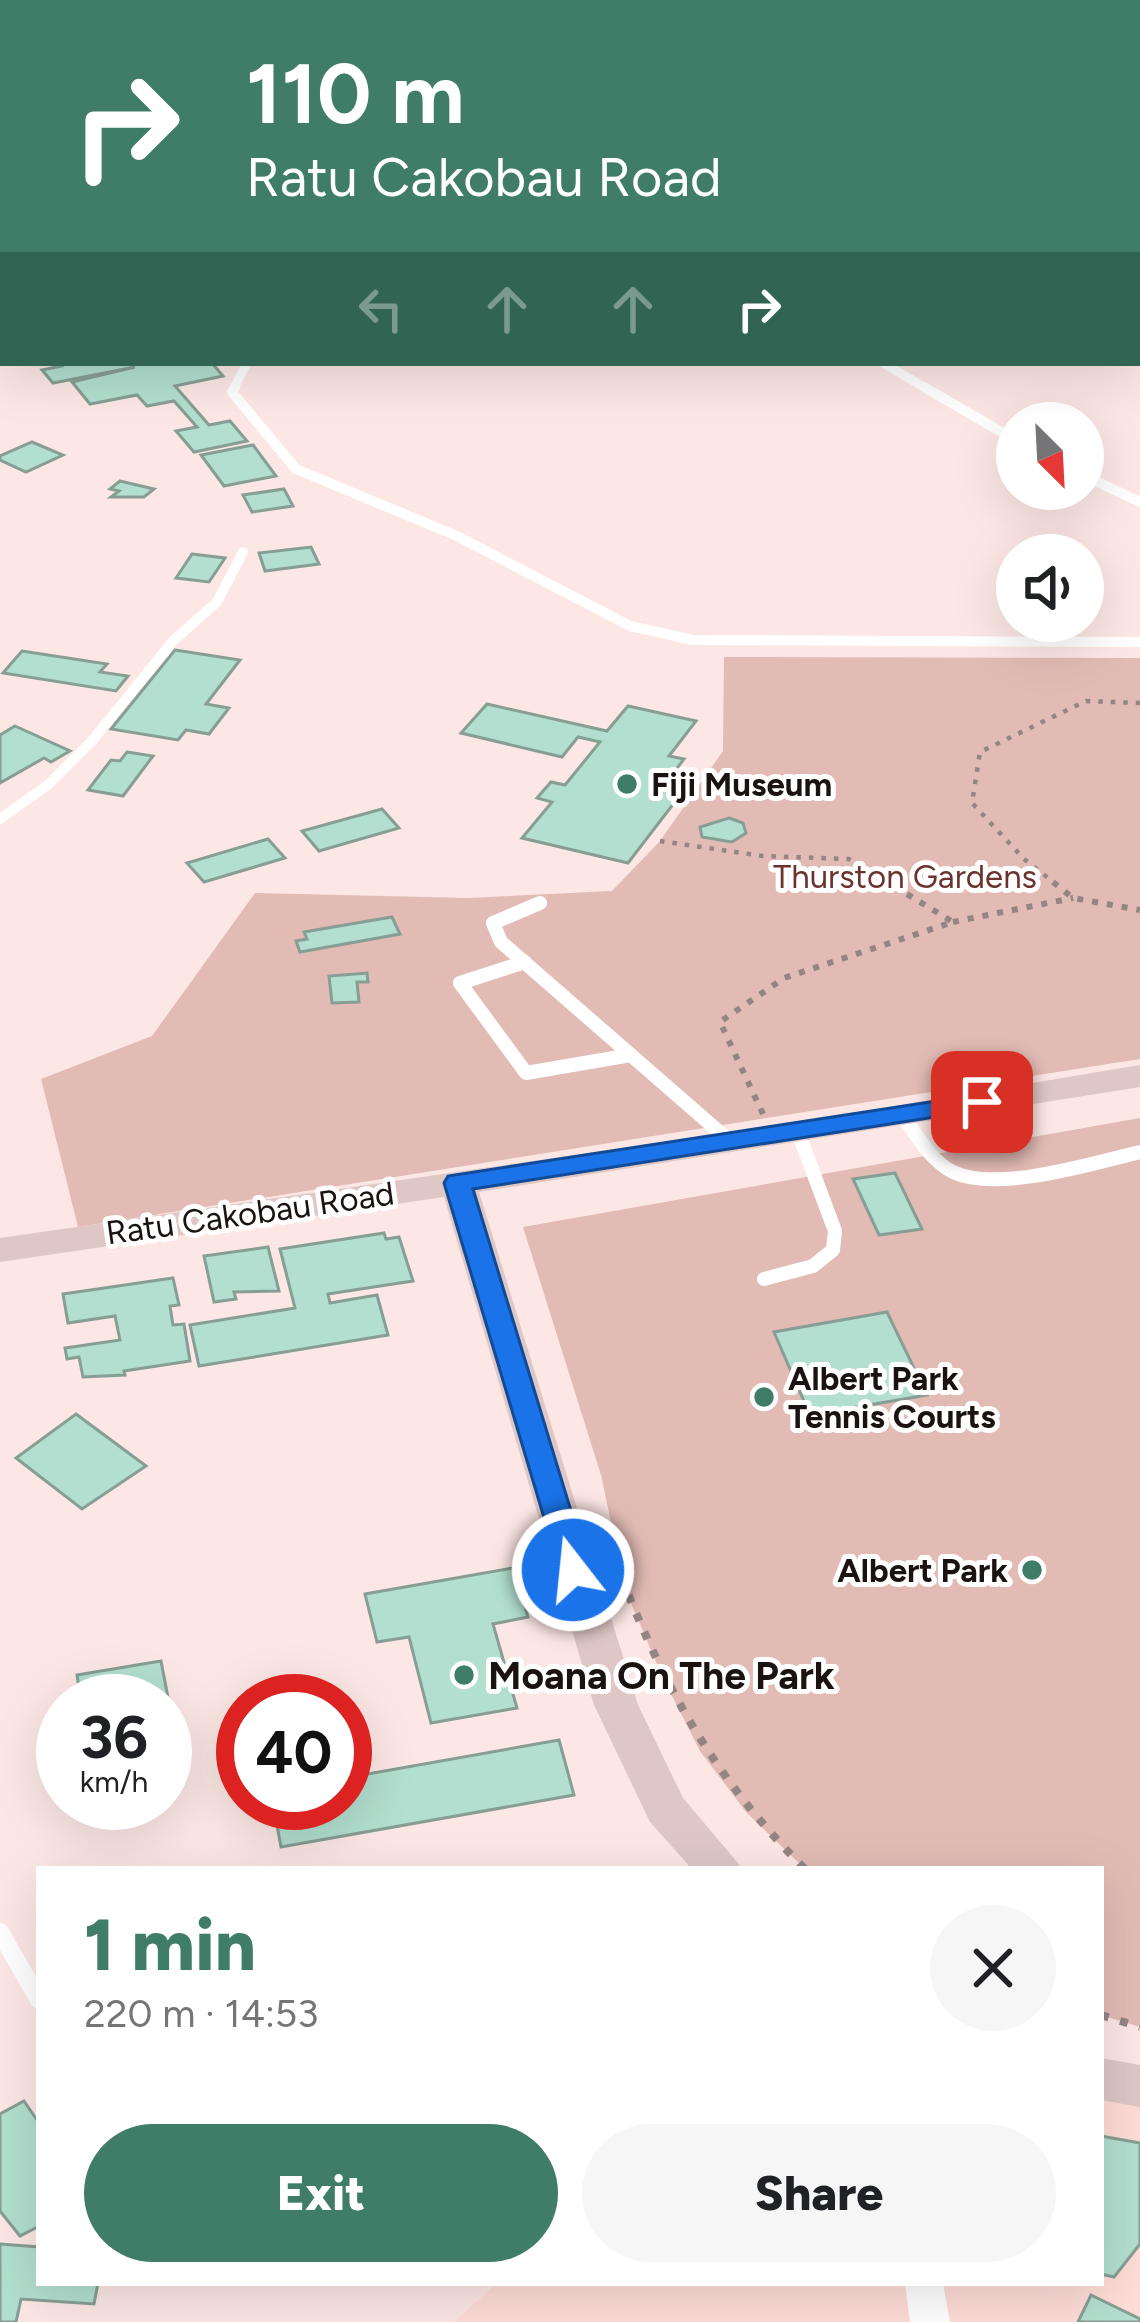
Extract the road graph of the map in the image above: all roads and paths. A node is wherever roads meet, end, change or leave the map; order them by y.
1 (245, 366) edge
2 (888, 366) edge
3 (996, 429) edge
4 (1104, 485) edge
5 (1140, 502) edge
6 (243, 552) dead end
7 (1140, 642) edge
8 (1140, 703) edge
9 (0, 819) edge
10 (660, 841) dead end
11 (1072, 898) junction
12 (540, 903) dead end
13 (1140, 910) edge
14 (952, 922) junction
15 (525, 962) junction
16 (631, 1055) junction
17 (1140, 1076) edge
18 (903, 1116) junction
19 (786, 1135) junction
20 (732, 1143) junction
21 (1140, 1152) edge
22 (458, 1183) junction
23 (0, 1250) edge
24 (764, 1279) dead end
25 (601, 1522) dead end
26 (717, 1866) edge
27 (802, 1866) edge
28 (0, 1932) edge
29 (36, 1995) edge
30 (1104, 2016) edge
31 (1140, 2027) edge
32 (1104, 2080) edge
33 (1140, 2086) edge
34 (925, 2286) edge
35 (931, 2322) edge

1 - 7 lane
2 - 3 lane
4 - 5 lane
6 - 9 lane
8 - 11 path
10 - 14 path
11 - 13 path
11 - 14 path
12 - 15 lane
14 - 19 path
15 - 16 lane
15 - 16 lane
16 - 20 lane
17 - 18 main road, Ratu Cakobau Road
18 - 19 main road, Ratu Cakobau Road
18 - 21 lane
19 - 20 main road, Ratu Cakobau Road
19 - 24 lane
20 - 22 main road, Ratu Cakobau Road
22 - 23 main road, Ratu Cakobau Road
22 - 26 main road
25 - 27 path
28 - 29 lane
30 - 31 path
32 - 33 main road
34 - 35 street

